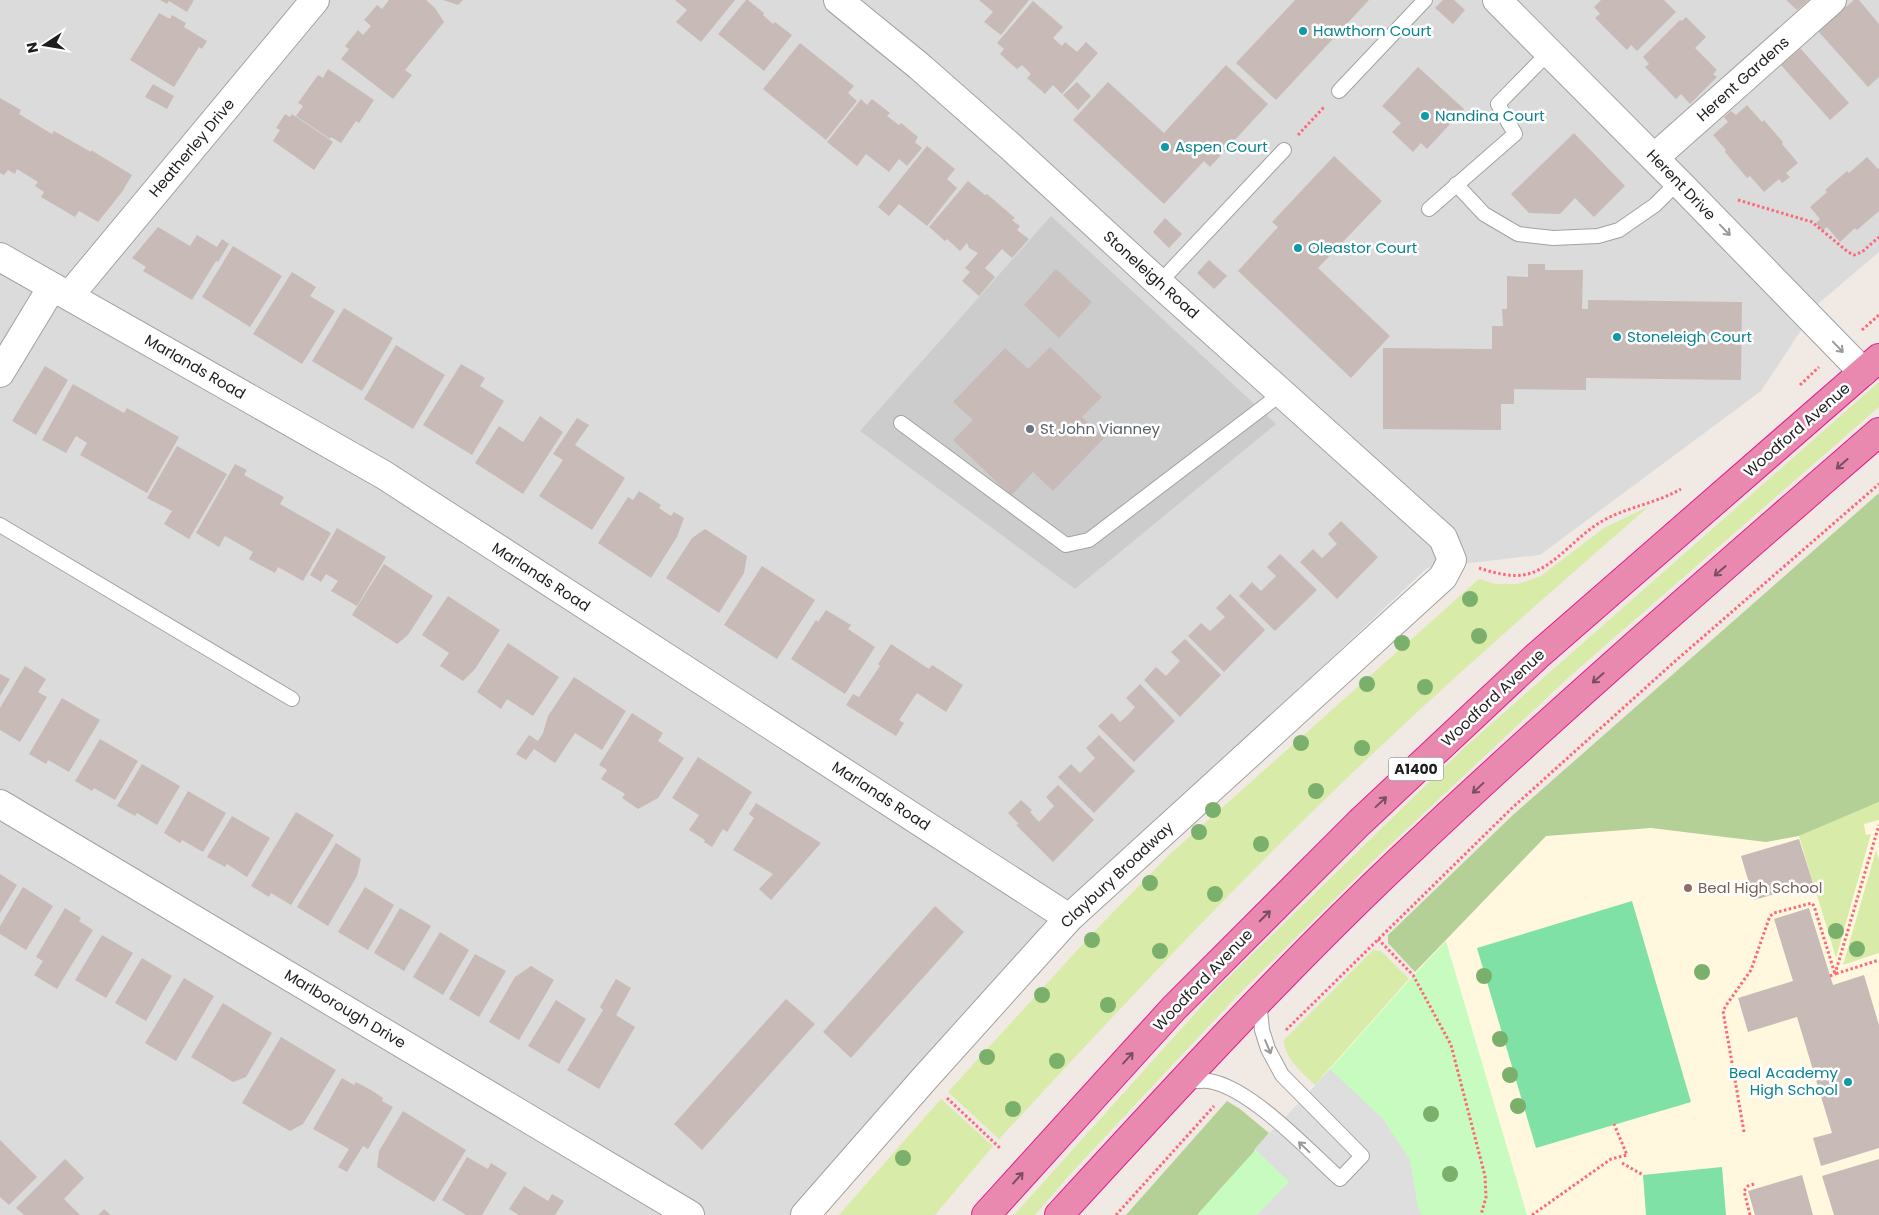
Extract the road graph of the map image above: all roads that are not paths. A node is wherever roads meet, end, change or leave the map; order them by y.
1 (315, 0) edge
2 (838, 0) edge
3 (1425, 0) edge
4 (1497, 0) edge
5 (1832, 0) edge
6 (1549, 52) junction
7 (1339, 91) dead end
8 (1284, 150) dead end
9 (1654, 158) junction
10 (1678, 182) junction
11 (1456, 184) junction
12 (1429, 209) dead end
13 (0, 257) edge
14 (1159, 283) junction
15 (61, 291) junction
16 (1871, 365) edge
17 (0, 373) edge
18 (1282, 393) junction
19 (901, 422) dead end
20 (1879, 432) edge
21 (0, 525) edge
22 (1452, 560) joint
23 (292, 700) dead end
24 (0, 804) edge
25 (1069, 918) junction
26 (1259, 1000) junction
27 (1181, 1082) junction
28 (690, 1215) edge
29 (805, 1215) edge
30 (986, 1215) edge
31 (1059, 1215) edge

1 - 15 street, Heatherley Drive
2 - 14 street, Stoneleigh Road
3 - 7 lane
4 - 6 street, Herent Drive
5 - 9 street, Herent Gardens
6 - 9 street, Herent Drive
6 - 11 lane
8 - 14 lane
9 - 10 street, Herent Drive
10 - 11 lane
10 -> 16 street, Herent Drive
11 - 12 lane
13 - 15 street, Marlands Road
14 - 18 street, Stoneleigh Road
15 - 17 street, Heatherley Drive
15 - 25 street, Marlands Road
30 -> 16 highway, Woodford Avenue / A1400
18 - 19 lane
18 - 22 street, Stoneleigh Road
20 -> 26 highway
21 - 23 lane
22 - 25 street, Claybury Broadway
24 - 28 street, Marlborough Drive
25 - 29 street, Claybury Broadway
26 - 27 highway
26 -> 27 lane
27 - 31 highway

